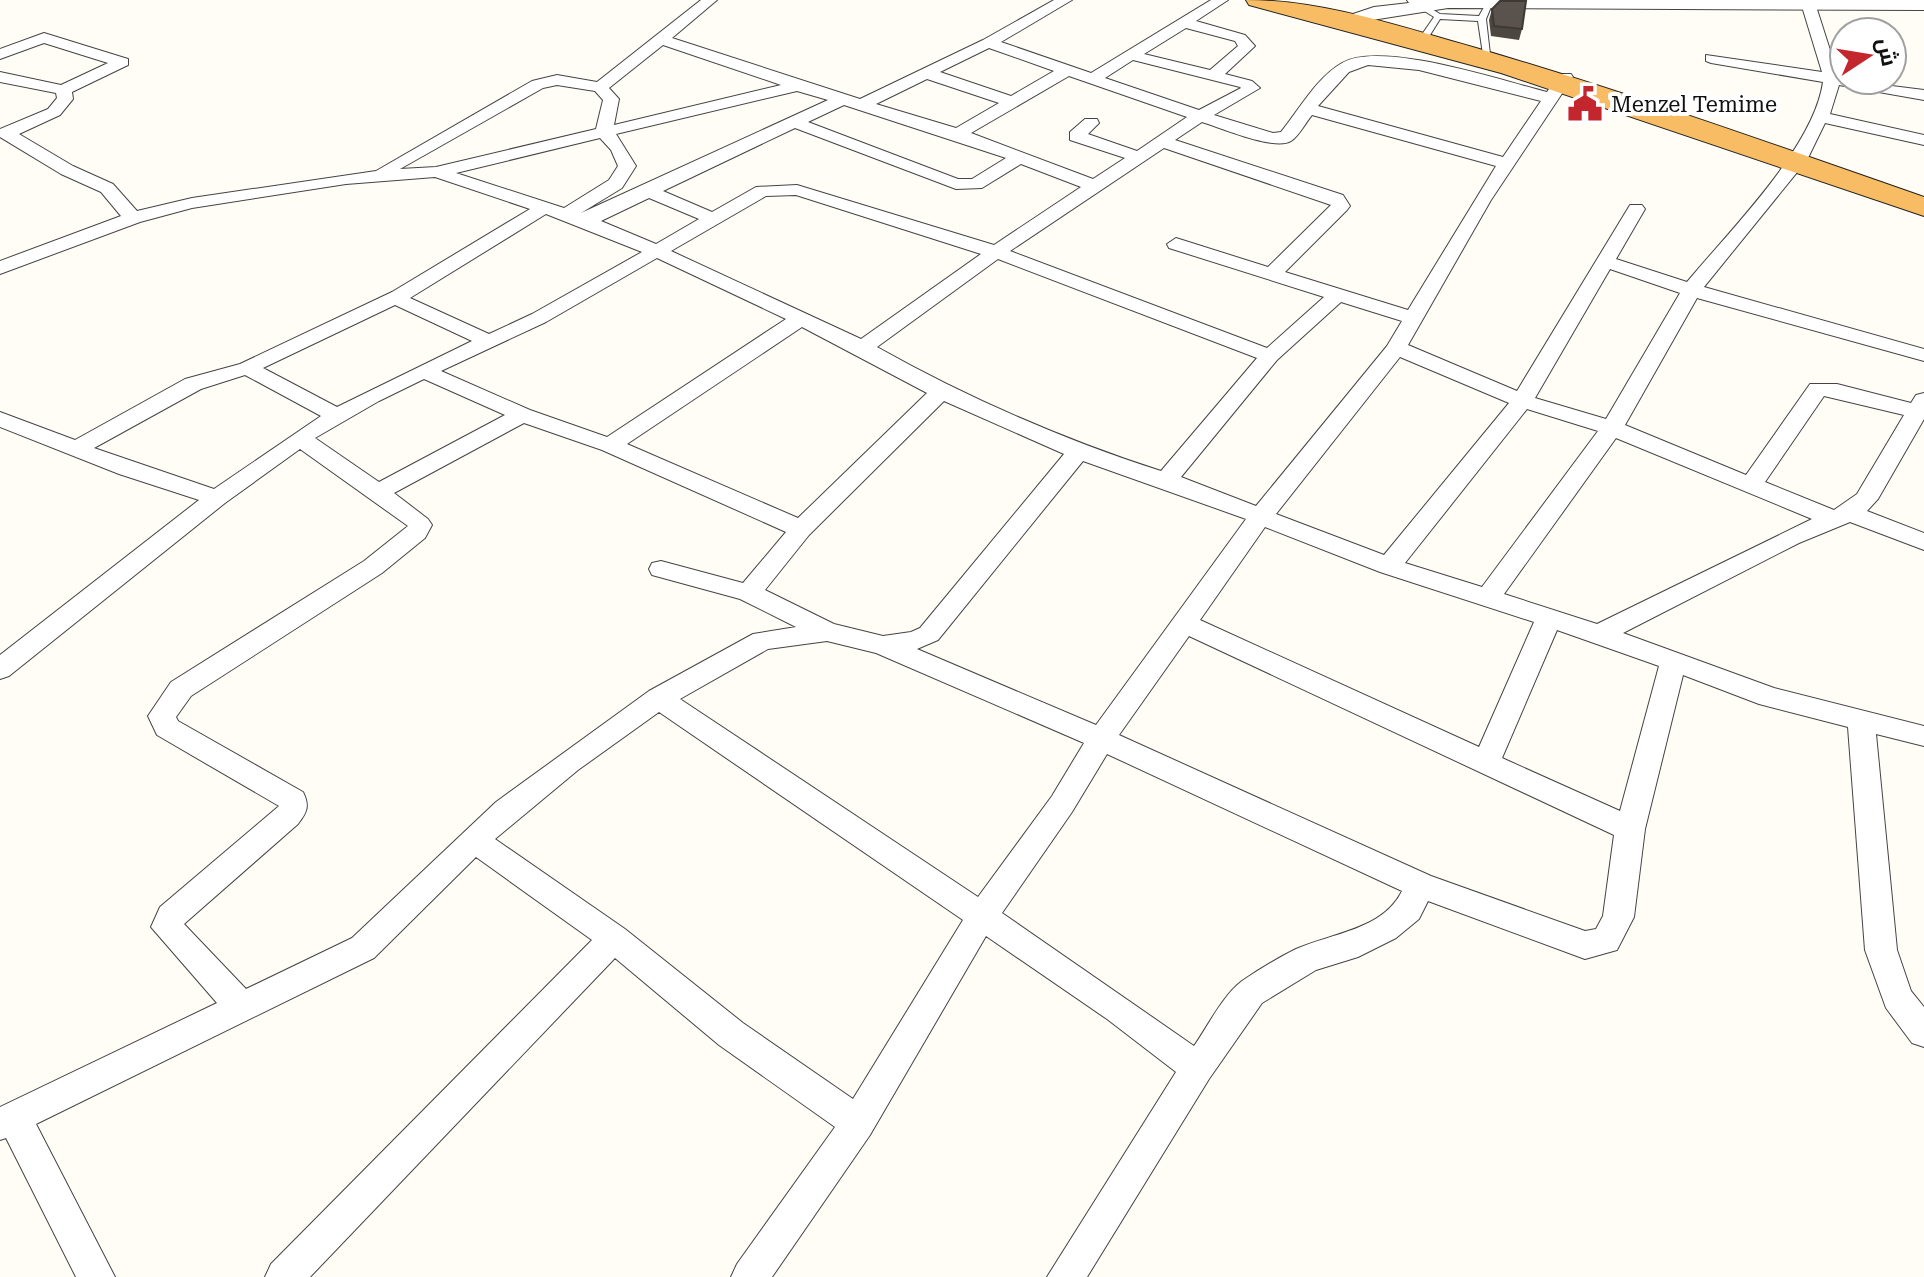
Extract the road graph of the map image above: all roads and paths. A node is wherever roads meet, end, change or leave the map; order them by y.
1 (710, 0) edge
2 (1065, 0) edge
3 (1221, 0) edge
4 (1258, 0) edge
5 (1294, 0) edge
6 (1546, 2) edge
7 (1808, 3) edge
8 (1924, 5) edge
9 (1482, 9) junction
10 (1351, 12) edge
11 (1420, 13) edge
12 (1185, 23) junction
13 (661, 39) junction
14 (988, 43) junction
15 (0, 54) edge
16 (1135, 56) junction
17 (1487, 56) junction
18 (1711, 58) dead end
19 (1066, 71) junction
20 (1828, 72) edge
21 (926, 73) junction
22 (1214, 75) junction
23 (0, 77) edge
24 (1092, 79) junction
25 (1828, 79) edge
26 (798, 86) junction
27 (1559, 86) junction
28 (600, 87) junction
29 (63, 90) junction
30 (1828, 92) edge
31 (843, 99) junction
32 (1012, 102) junction
33 (863, 104) junction
34 (1309, 109) junction
35 (1200, 116) junction
36 (1818, 116) junction
37 (794, 122) junction
38 (1091, 123) dead end
39 (463, 129) junction
40 (2, 131) edge
41 (604, 132) junction
42 (958, 134) junction
43 (1924, 140) edge
44 (1161, 141) junction
45 (524, 150) junction
46 (1021, 157) junction
47 (1139, 157) junction
48 (1798, 159) junction
49 (1506, 163) junction
50 (436, 172) junction
51 (376, 176) junction
52 (1095, 186) junction
53 (648, 191) junction
54 (1924, 197) edge
55 (1924, 207) edge
56 (542, 209) junction
57 (1636, 209) dead end
58 (565, 215) junction
59 (133, 218) junction
60 (711, 218) junction
61 (586, 221) junction
62 (1176, 244) dead end
63 (659, 252) junction
64 (996, 252) junction
65 (1607, 262) junction
66 (0, 268) edge
67 (1272, 274) junction
68 (1691, 290) junction
69 (399, 296) junction
70 (1335, 297) junction
71 (1413, 318) junction
72 (799, 320) junction
73 (486, 340) junction
74 (863, 348) junction
75 (1396, 348) junction
76 (1924, 355) edge
77 (1270, 356) junction
78 (247, 368) junction
79 (423, 371) junction
80 (941, 392) junction
81 (1522, 401) junction
82 (522, 415) junction
83 (1918, 415) edge
84 (337, 416) junction
85 (0, 419) edge
86 (1612, 428) junction
87 (300, 438) junction
88 (610, 445) junction
89 (78, 448) junction
90 (1078, 452) junction
91 (1166, 480) junction
92 (1751, 485) junction
93 (377, 493) junction
94 (217, 498) junction
95 (1843, 516) junction
96 (1260, 517) junction
97 (801, 529) junction
98 (1924, 542) edge
99 (1389, 566) junction
100 (661, 569) dead end
101 (749, 593) junction
102 (1488, 598) junction
103 (1549, 618) junction
104 (1184, 623) junction
105 (827, 632) junction
106 (1599, 634) junction
107 (883, 645) junction
108 (1673, 662) junction
109 (0, 669) edge
110 (659, 698) junction
111 (1861, 722) junction
112 (1924, 736) edge
113 (1101, 739) junction
114 (1486, 762) junction
115 (1630, 829) junction
116 (476, 841) junction
117 (1420, 885) junction
118 (982, 916) junction
119 (614, 938) junction
120 (243, 1009) junction
121 (1924, 1032) edge
122 (1197, 1068) junction
123 (7, 1121) edge
124 (858, 1123) junction
125 (96, 1277) edge
126 (284, 1277) edge
127 (750, 1277) edge
128 (1066, 1277) edge

1 - 13 street
2 - 14 street
3 - 12 street
4 - 10 highway
5 - 10 highway
6 - 7 street
6 - 9 street
7 - 8 street
7 - 20 street
9 - 11 street
9 - 17 lane
10 - 11 highway
10 - 17 highway
11 - 17 highway
12 - 16 street
12 - 22 street
13 - 26 street
13 - 28 street
14 - 19 street
14 - 21 street
15 - 29 street
16 - 22 street
16 - 24 street
17 - 27 highway
18 - 25 street
19 - 24 street
19 - 32 street
21 - 32 street
21 - 33 street
22 - 35 street
23 - 29 street
24 - 35 street
26 - 31 street
26 - 41 street
27 - 34 street
27 - 48 highway
27 - 49 street
28 - 39 street
28 - 41 street
29 - 40 street
30 - 36 street
31 - 33 street
31 - 37 street
32 - 42 street
33 - 42 street
34 - 35 street
34 - 49 street
35 - 44 street
36 - 43 street
36 - 48 street
37 - 46 street
37 - 53 street
38 - 47 street
39 - 45 street
39 - 51 street
40 - 59 street
41 - 45 street
41 - 58 street
42 - 46 street
44 - 47 street
44 - 67 street
45 - 50 street
46 - 52 street
47 - 52 street
48 - 54 highway
48 - 55 highway
48 - 68 street
49 - 71 street
50 - 51 street
50 - 56 street
51 - 59 street
52 - 64 street
53 - 60 street
53 - 61 street
56 - 58 street
56 - 69 street
57 - 65 street
58 - 61 street
59 - 66 street
60 - 63 street
60 - 64 street
61 - 63 street
62 - 67 street
63 - 72 street
63 - 73 street
64 - 74 street
64 - 77 street
65 - 68 street
65 - 81 street
67 - 70 street
68 - 76 street
68 - 86 street
69 - 73 street
69 - 78 street
70 - 71 street
70 - 77 street
71 - 75 street
72 - 74 street
72 - 88 street
73 - 79 street
74 - 80 street
75 - 81 street
75 - 96 street
77 - 91 street
78 - 84 street
78 - 89 street
79 - 82 street
79 - 84 street
80 - 90 street
80 - 97 street
81 - 86 street
81 - 99 street
82 - 88 street
82 - 93 street
83 - 92 street
83 - 95 street
84 - 87 street
85 - 89 street
86 - 92 street
86 - 102 street
87 - 93 street
87 - 94 street
88 - 97 street
89 - 94 street
90 - 91 street
90 - 107 street
91 - 96 street
92 - 95 street
93 - 120 street
94 - 109 street
95 - 98 street
95 - 106 street
96 - 99 street
96 - 104 street
97 - 101 street
99 - 102 street
100 - 101 street
101 - 105 street
102 - 103 street
103 - 106 street
103 - 114 street
104 - 113 street
104 - 114 street
105 - 107 street
105 - 110 street
106 - 108 street
107 - 113 street
108 - 111 street
108 - 115 street
110 - 116 street
110 - 118 street
111 - 112 street
111 - 121 street
113 - 117 street
113 - 118 street
114 - 115 street
115 - 117 street
116 - 119 street
116 - 120 street
117 - 122 street
118 - 122 street
118 - 124 street
119 - 124 street
119 - 126 street
120 - 123 street
122 - 128 street
123 - 125 street
124 - 127 street

